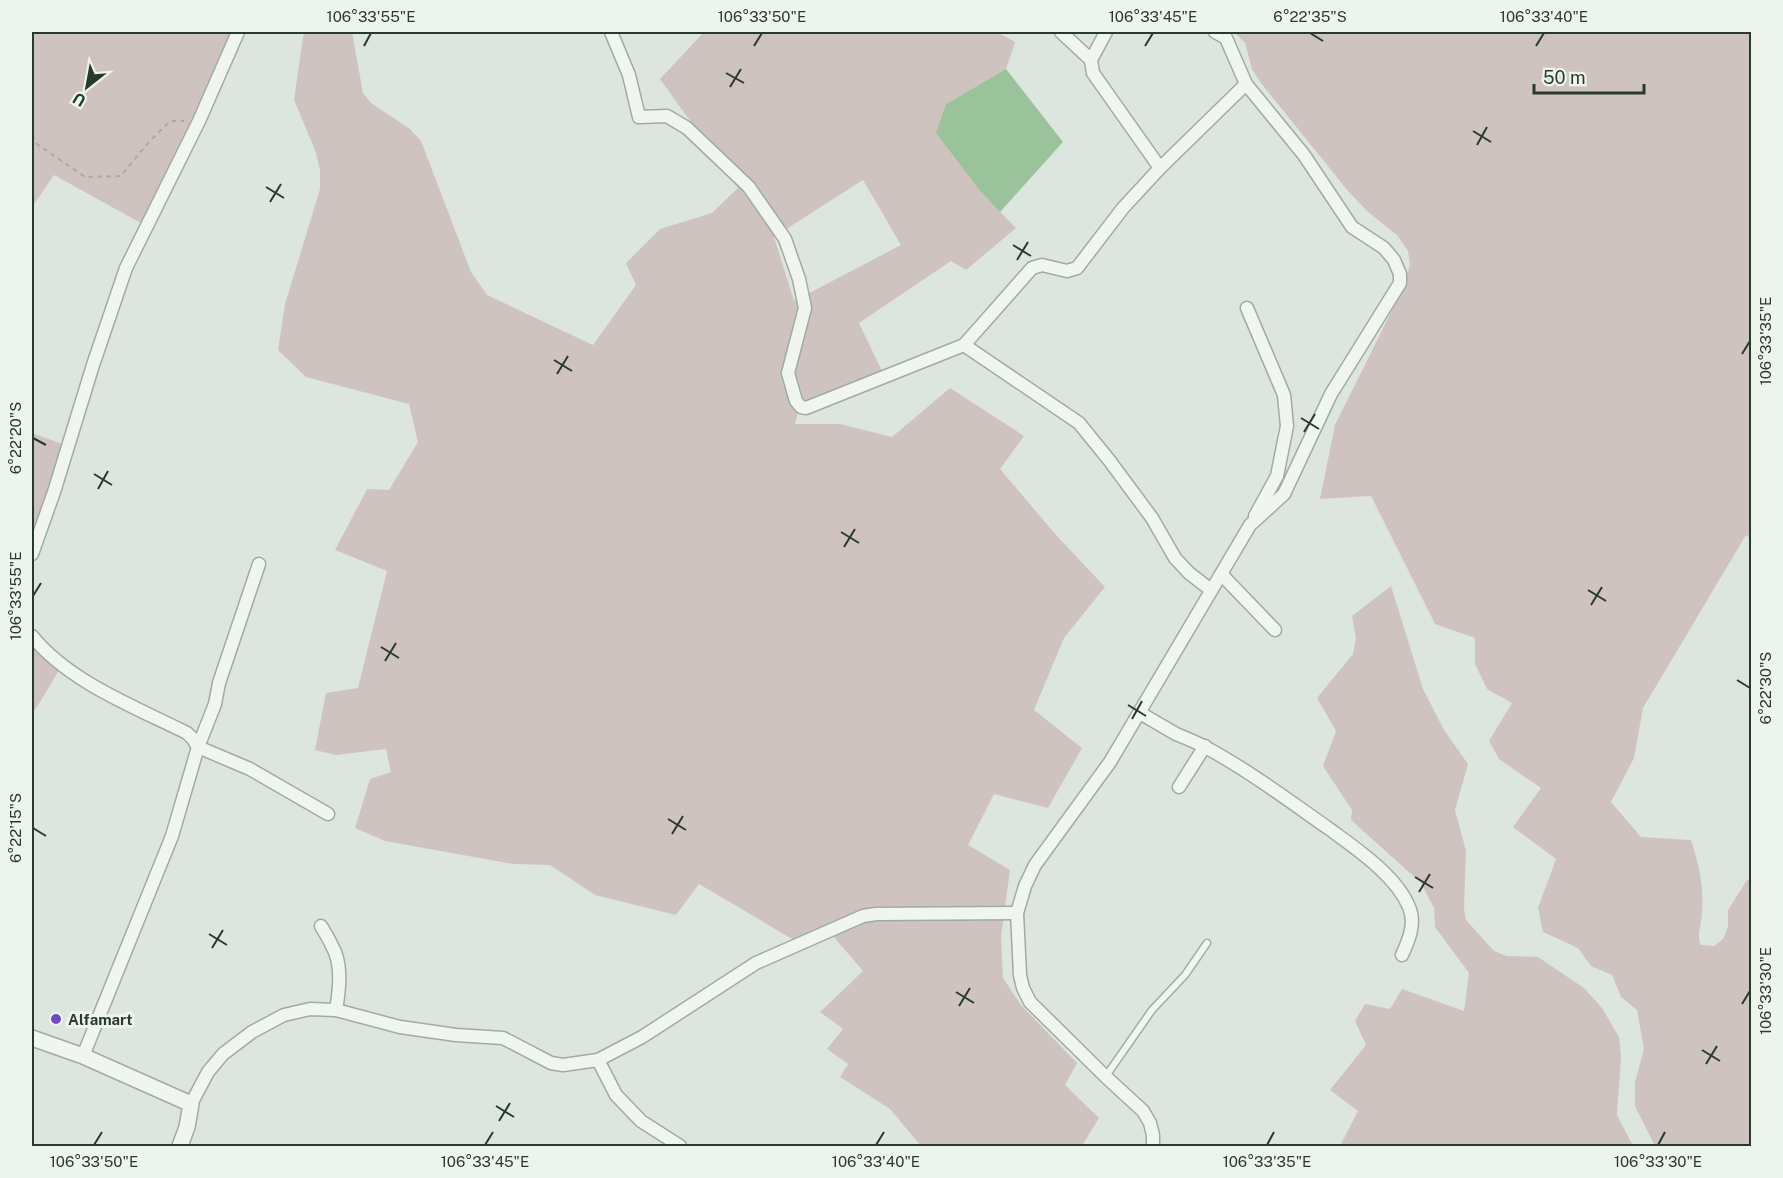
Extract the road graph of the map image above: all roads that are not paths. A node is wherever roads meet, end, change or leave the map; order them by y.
1 (238, 32) edge
2 (610, 32) edge
3 (1061, 32) edge
4 (1106, 32) edge
5 (1215, 32) edge
6 (1091, 60) junction
7 (1246, 84) junction
8 (1160, 168) junction
9 (1247, 308) dead end
10 (964, 345) junction
11 (1250, 525) junction
12 (32, 554) edge
13 (260, 564) dead end
14 (1222, 575) junction
15 (1211, 590) junction
16 (1275, 630) dead end
17 (32, 636) edge
18 (1140, 713) junction
19 (1205, 746) junction
20 (198, 747) junction
21 (1179, 786) dead end
22 (328, 814) dead end
23 (1017, 913) junction
24 (321, 926) dead end
25 (1207, 943) dead end
26 (1401, 955) dead end
27 (336, 1010) junction
28 (32, 1038) edge
29 (83, 1056) junction
30 (598, 1060) junction
31 (1106, 1077) junction
32 (191, 1104) junction
33 (180, 1146) edge
34 (680, 1146) edge
35 (1153, 1146) edge

1 - 12 street
2 - 10 street
3 - 6 street
4 - 6 street
5 - 7 street
6 - 8 street
7 - 8 street
7 - 11 street
8 - 10 street
9 - 11 street
10 - 15 street
11 - 14 street
13 - 20 street
14 - 15 street
14 - 16 street
15 - 18 street
17 - 20 street
18 - 19 street
18 - 23 street
19 - 21 street
19 - 26 street
20 - 22 street
20 - 29 street
23 - 30 street
23 - 31 street
24 - 27 street
25 - 31 lane
27 - 30 street
27 - 32 street
28 - 29 street
29 - 32 street
30 - 34 street
31 - 35 street
32 - 33 street

